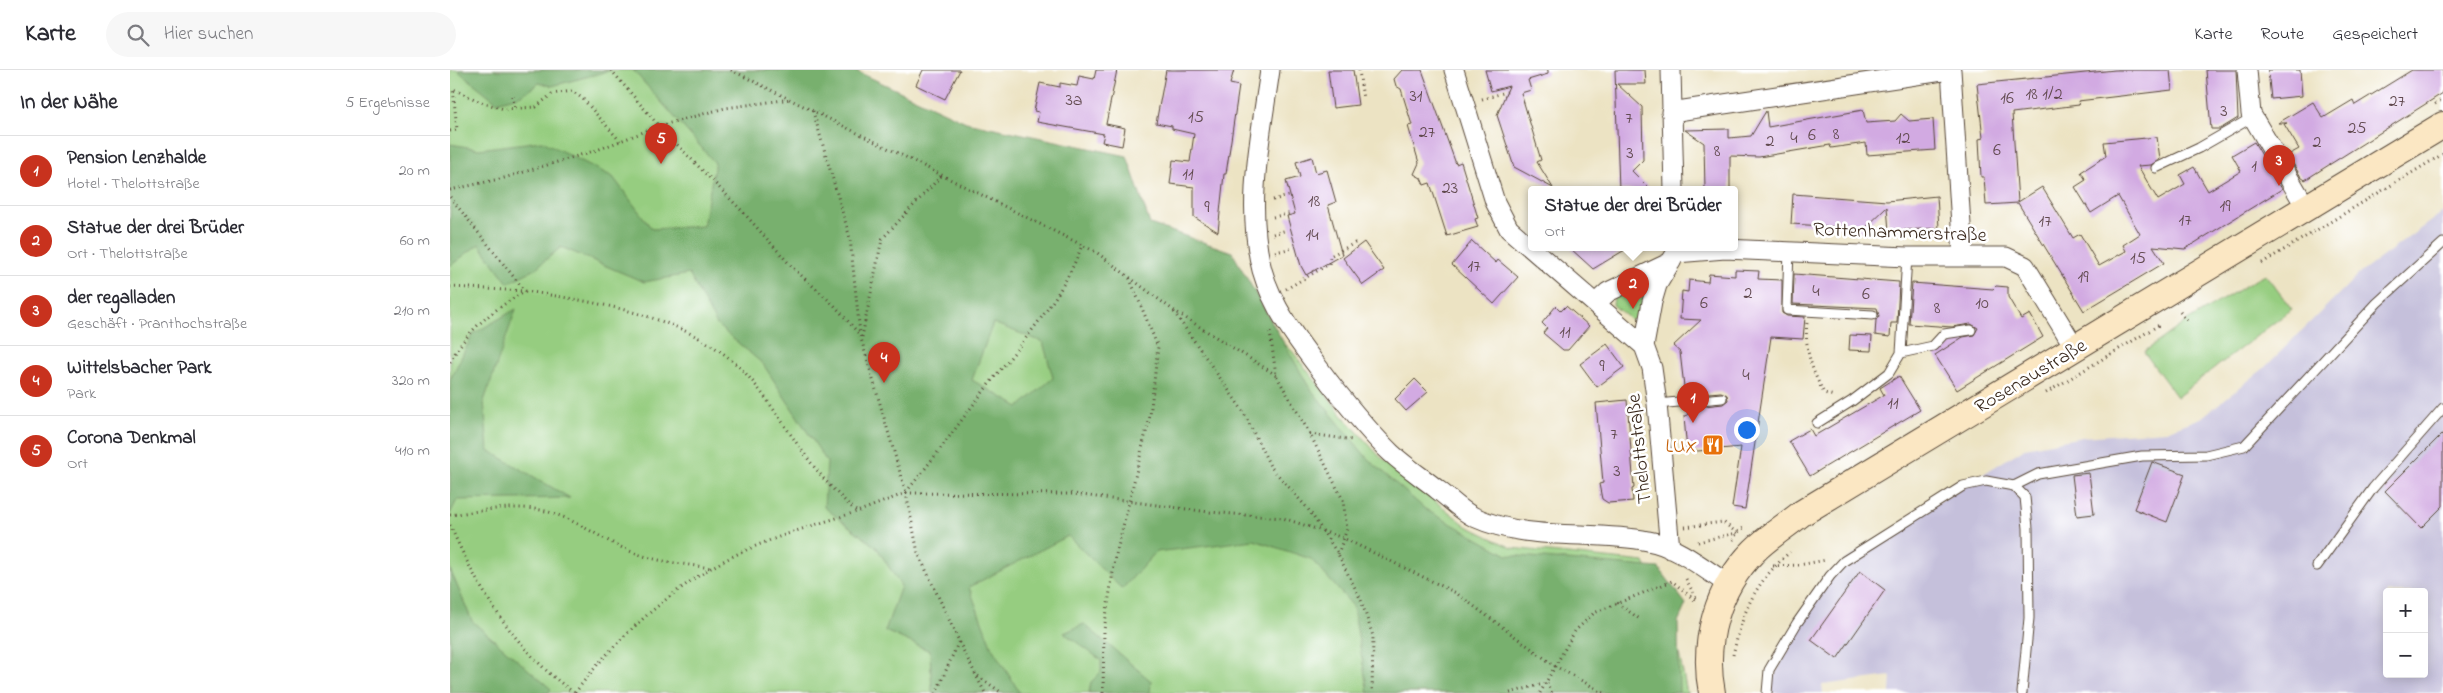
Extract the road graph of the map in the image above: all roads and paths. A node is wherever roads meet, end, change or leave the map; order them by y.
1 (612, 70) edge
2 (731, 70) edge
3 (1270, 70) edge
4 (1359, 70) edge
5 (1454, 70) edge
6 (1671, 70) edge
7 (1950, 70) edge
8 (2247, 70) edge
9 (1919, 73) edge
10 (1510, 91) dead end
11 (514, 96) dead end
12 (792, 99) junction
13 (1363, 99) dead end
14 (1465, 104) junction
15 (514, 108) junction
16 (813, 111) junction
17 (1671, 112) junction
18 (2253, 117) junction
19 (658, 126) junction
20 (2443, 126) edge
21 (450, 132) edge
22 (620, 141) junction
23 (2443, 154) edge
24 (2156, 168) dead end
25 (942, 175) junction
26 (1674, 186) edge
27 (450, 190) edge
28 (450, 197) edge
29 (2307, 209) junction
30 (2443, 243) edge
31 (1358, 244) dead end
32 (1082, 245) junction
33 (1528, 247) edge
34 (1738, 249) edge
35 (1789, 250) junction
36 (1533, 251) edge
37 (1705, 251) edge
38 (1674, 254) edge
39 (1963, 256) junction
40 (1907, 257) junction
41 (2256, 266) dead end
42 (1128, 276) junction
43 (450, 287) edge
44 (1284, 290) dead end
45 (525, 291) junction
46 (1596, 304) junction
47 (2188, 307) dead end
48 (1173, 310) junction
49 (1808, 311) junction
50 (2180, 312) junction
51 (1874, 315) dead end
52 (2172, 317) dead end
53 (2187, 321) dead end
54 (2164, 322) dead end
55 (1270, 327) dead end
56 (1971, 330) dead end
57 (861, 336) junction
58 (1644, 346) junction
59 (2075, 348) junction
60 (1901, 353) junction
61 (450, 362) edge
62 (1276, 374) junction
63 (2043, 395) dead end
64 (1722, 398) dead end
65 (1852, 401) junction
66 (1657, 404) junction
67 (2443, 408) edge
68 (1817, 423) dead end
69 (1310, 434) junction
70 (1357, 440) dead end
71 (2014, 486) junction
72 (906, 493) junction
73 (1131, 500) junction
74 (857, 512) junction
75 (450, 515) edge
76 (450, 525) edge
77 (1668, 529) junction
78 (1324, 531) junction
79 (1343, 538) junction
80 (1796, 546) dead end
81 (1670, 548) junction
82 (1338, 554) junction
83 (1844, 561) junction
84 (1774, 566) junction
85 (2317, 566) dead end
86 (712, 568) junction
87 (1729, 585) junction
88 (1617, 603) junction
89 (1698, 603) dead end
90 (1641, 620) dead end
91 (959, 642) junction
92 (1732, 657) dead end
93 (1555, 666) junction
94 (978, 676) junction
95 (1547, 683) junction
96 (574, 693) edge
97 (936, 693) edge
98 (984, 693) edge
99 (1002, 693) edge
100 (1104, 693) edge
101 (1372, 693) edge
102 (1510, 693) edge
103 (1540, 693) edge
104 (1552, 693) edge
105 (1604, 693) edge
106 (1712, 693) edge
107 (1767, 693) edge
108 (2022, 693) edge

1 - 19 path
2 - 12 path
3 - 81 street
4 - 13 path
5 - 14 street, Thelottstraße
6 - 17 street
7 - 9 street
7 - 39 street
8 - 18 street
9 - 17 street
10 - 14 path
11 - 15 path
12 - 16 path
12 - 19 path
14 - 33 street, Thelottstraße
15 - 21 path
15 - 22 path
16 - 25 path
16 - 57 path
17 - 26 street
18 - 24 lane
18 - 29 street
19 - 22 path
19 - 57 path
20 - 29 main road, Rosenaustraße
22 - 27 path
23 - 41 path
25 - 32 path
25 - 57 path
28 - 45 path
29 - 59 main road, Rosenaustraße
30 - 71 lane
31 - 44 path
32 - 42 path
32 - 72 path
34 - 35 street, Rottenhammerstraße
35 - 40 street, Rottenhammerstraße
35 - 49 lane
36 - 46 street, Thelottstraße
37 - 38 street, Rottenhammerstraße
38 - 46 street
38 - 58 street, Thelottstraße
39 - 40 street, Rottenhammerstraße
39 - 59 street, Rottenhammerstraße
40 - 60 lane
42 - 48 path
42 - 73 path
43 - 45 path
45 - 61 path
45 - 74 path
46 - 58 street, Thelottstraße
47 - 50 path
48 - 62 path
48 - 78 path
49 - 51 lane
49 - 65 path
50 - 52 path
50 - 53 path
54 - 63 path, Rosenaustraße
55 - 62 path
56 - 60 lane
57 - 72 path
58 - 66 street, Thelottstraße
59 - 87 main road, Rosenaustraße
60 - 65 lane
62 - 69 path
64 - 66 lane
65 - 68 lane
66 - 77 street, Thelottstraße
67 - 85 lane
69 - 70 path
69 - 79 path
71 - 83 lane
71 - 108 lane
72 - 73 path
72 - 74 path
72 - 91 path
73 - 78 path
73 - 100 path
74 - 86 path
75 - 86 path
76 - 96 path
77 - 81 street, Thelottstraße
77 - 81 path
78 - 79 path
78 - 82 path
79 - 82 path
79 - 93 path
80 - 84 path
81 - 87 street
82 - 101 path
83 - 84 path
83 - 107 lane
84 - 92 path
86 - 96 path
87 - 106 main road, Rosenaustraße
88 - 89 path
88 - 90 path
88 - 93 path
91 - 94 path
91 - 97 path
93 - 95 path
93 - 105 path
94 - 98 path
94 - 99 path
95 - 102 path
95 - 103 path
95 - 104 path

